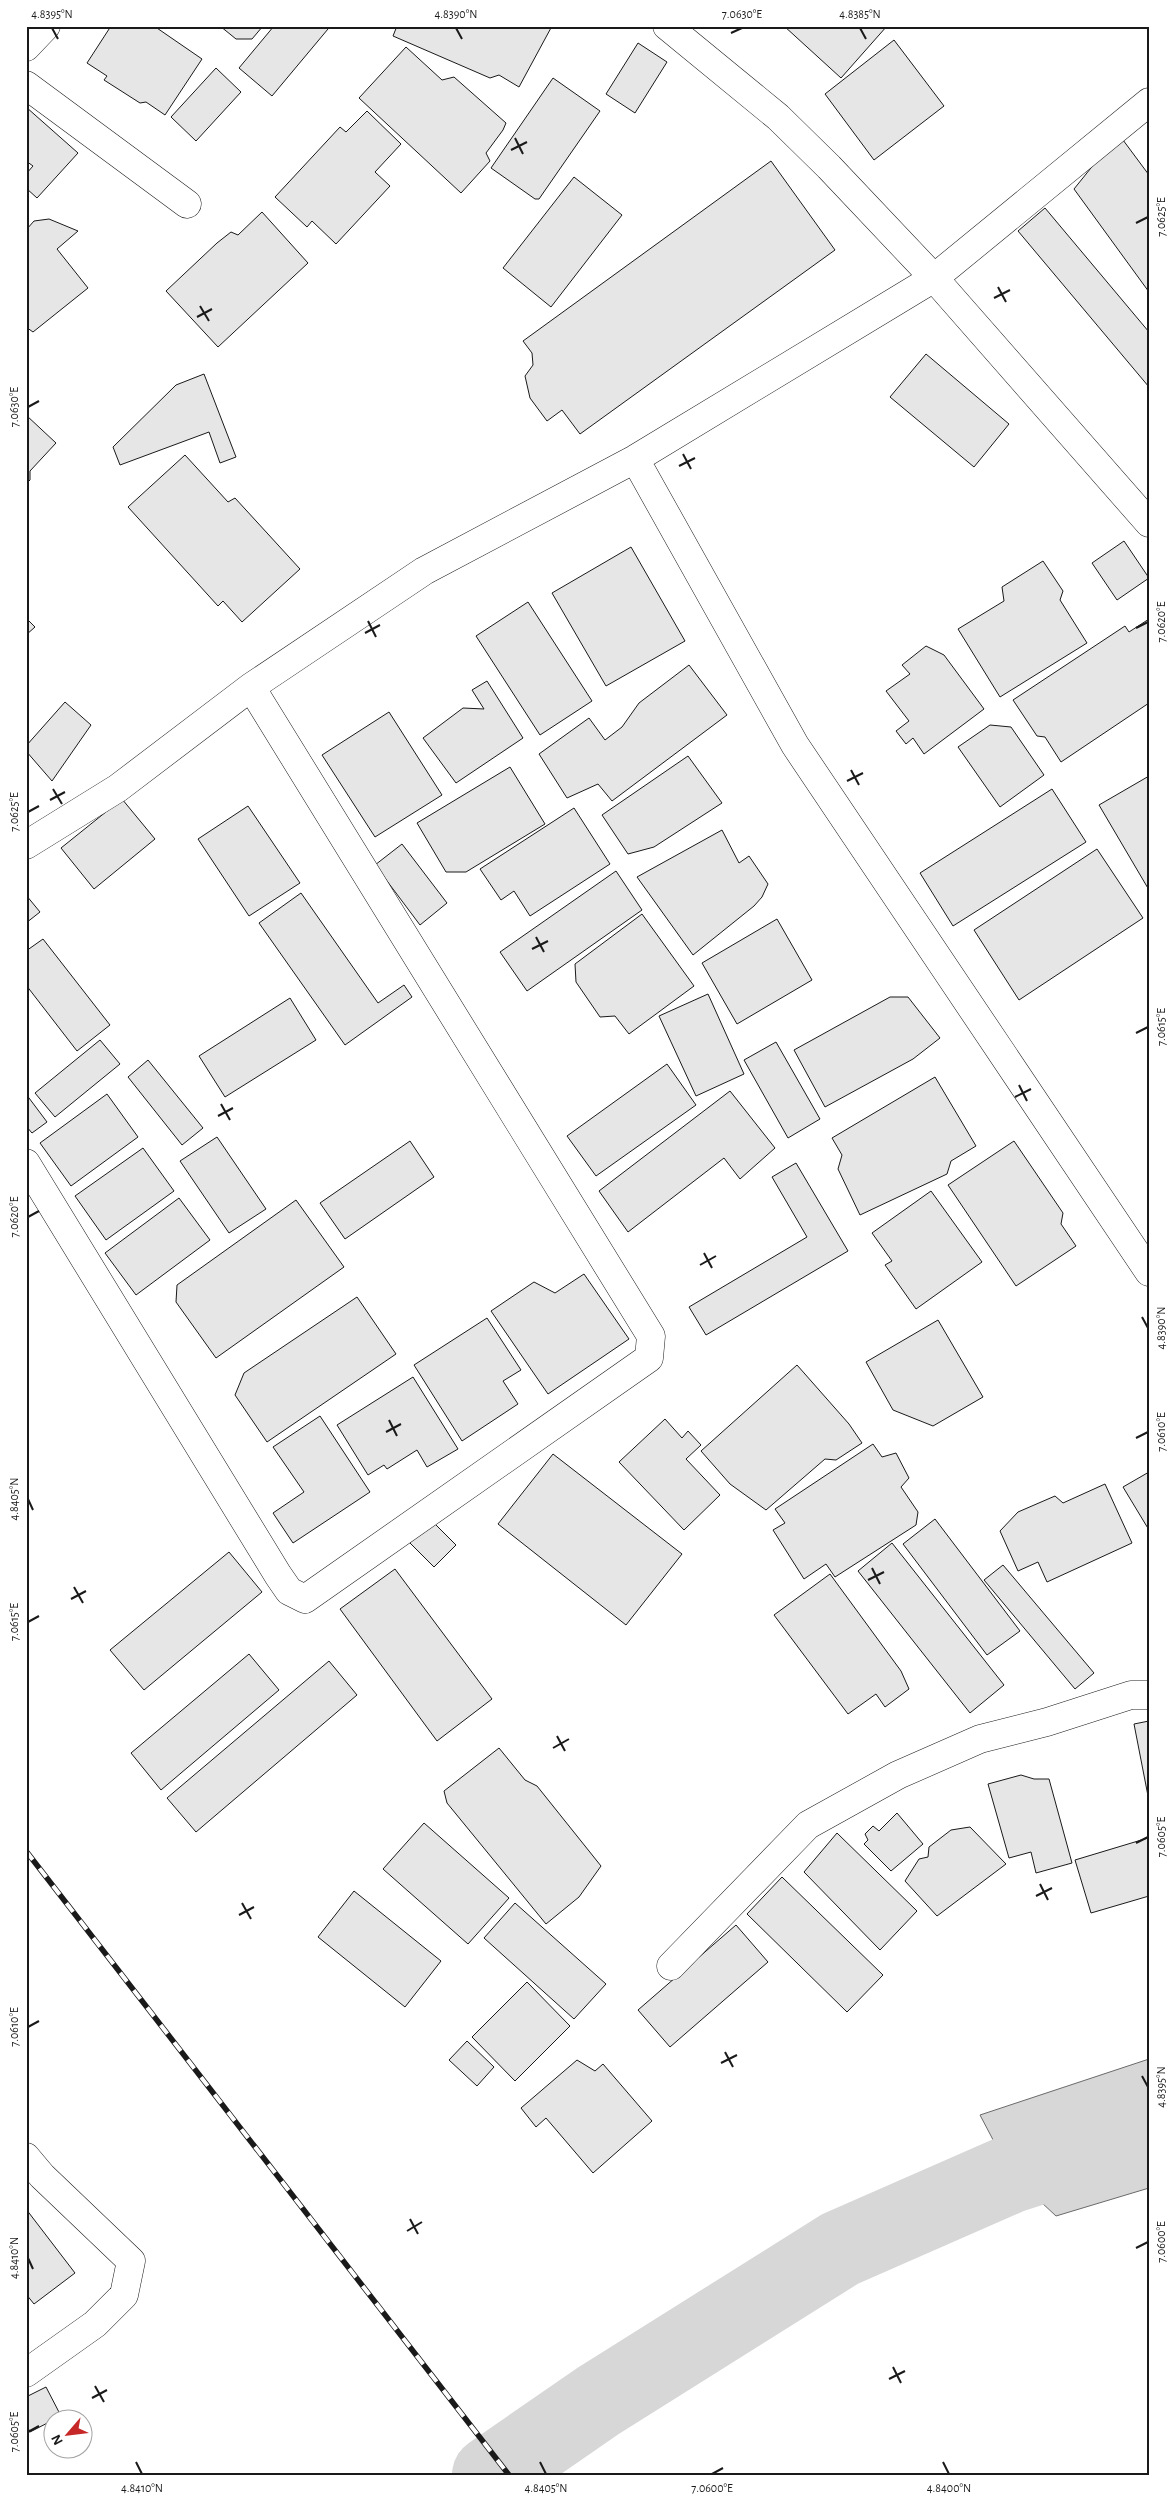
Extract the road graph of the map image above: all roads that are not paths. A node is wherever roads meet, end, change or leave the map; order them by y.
1 (46, 26) edge
2 (667, 26) edge
3 (26, 47) edge
4 (26, 85) edge
5 (1149, 102) edge
6 (187, 204) dead end
7 (934, 278) junction
8 (635, 459) junction
9 (1149, 523) edge
10 (251, 687) junction
11 (26, 845) edge
12 (26, 1163) edge
13 (1149, 1272) edge
14 (1149, 1695) edge
15 (671, 1966) dead end
16 (26, 2157) edge
17 (26, 2373) edge

1 - 3 street
2 - 7 street
4 - 6 street
5 - 7 street
7 - 8 street
7 - 9 street
8 - 10 street
8 - 13 street
10 - 11 street
10 - 12 street
14 - 15 street
16 - 17 street

